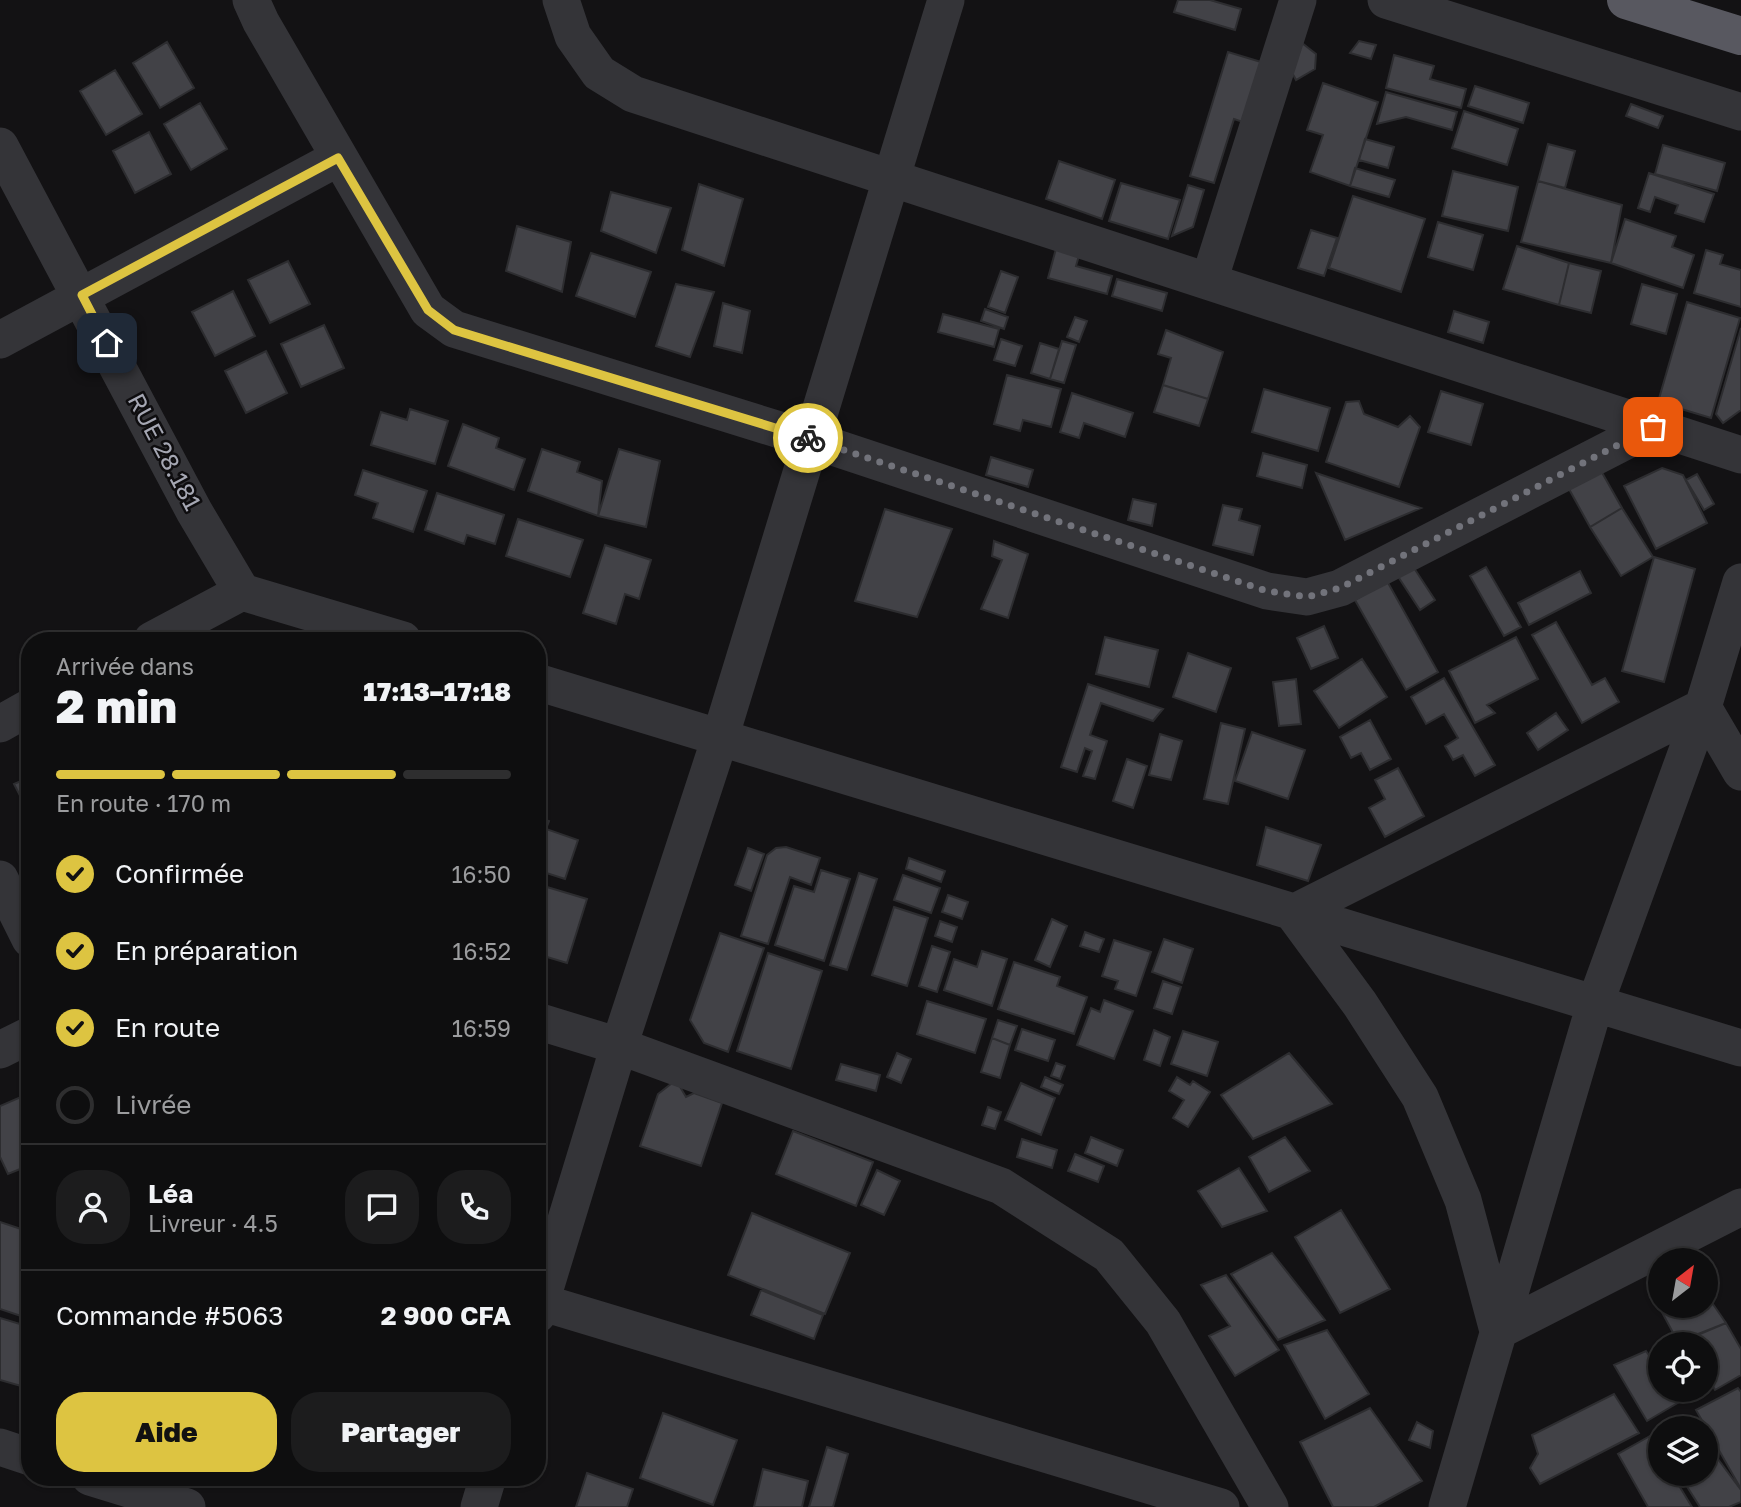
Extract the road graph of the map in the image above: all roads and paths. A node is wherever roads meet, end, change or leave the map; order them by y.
1 (251, 0) edge
2 (561, 0) edge
3 (946, 0) edge
4 (1298, 0) edge
5 (1387, 0) edge
6 (1626, 0) edge
7 (1741, 36) edge
8 (1741, 112) edge
9 (0, 146) edge
10 (338, 158) junction
11 (892, 177) junction
12 (1209, 281) junction
13 (82, 295) junction
14 (0, 341) edge
15 (1653, 427) junction
16 (812, 440) junction
17 (1741, 455) edge
18 (1741, 582) edge
19 (242, 592) junction
20 (167, 632) edge
21 (375, 632) edge
22 (546, 685) edge
23 (1703, 707) junction
24 (21, 712) edge
25 (0, 724) edge
26 (720, 738) junction
27 (1741, 772) edge
28 (0, 879) edge
29 (1293, 913) junction
30 (21, 922) edge
31 (1595, 1004) junction
32 (546, 1024) edge
33 (21, 1040) edge
34 (619, 1046) junction
35 (1741, 1048) edge
36 (0, 1050) edge
37 (1741, 1207) edge
38 (546, 1283) edge
39 (546, 1308) edge
40 (1498, 1331) junction
41 (0, 1447) edge
42 (21, 1454) edge
43 (485, 1486) edge
44 (92, 1488) edge
45 (187, 1507) edge
46 (479, 1507) edge
47 (1221, 1507) edge
48 (1270, 1507) edge
49 (1447, 1507) edge

1 - 10 street
2 - 11 street
3 - 11 street
4 - 12 street
5 - 8 street
6 - 7 highway
9 - 13 street, RUE 28.181
10 - 13 street
10 - 16 street
11 - 12 street
11 - 16 street
12 - 15 street
13 - 14 street
13 - 19 street, RUE 28.181
15 - 16 street
15 - 17 street
16 - 26 street
18 - 23 street
19 - 20 street
19 - 21 street
22 - 26 street
23 - 27 street
23 - 29 street
23 - 31 street
24 - 25 street
26 - 29 street
26 - 34 street
28 - 30 street
29 - 31 street
29 - 40 street
31 - 35 street
31 - 40 street
32 - 34 street
33 - 36 street
34 - 38 street
34 - 48 street
37 - 40 street
39 - 47 street
40 - 49 street
41 - 42 street
43 - 46 street
44 - 45 street

